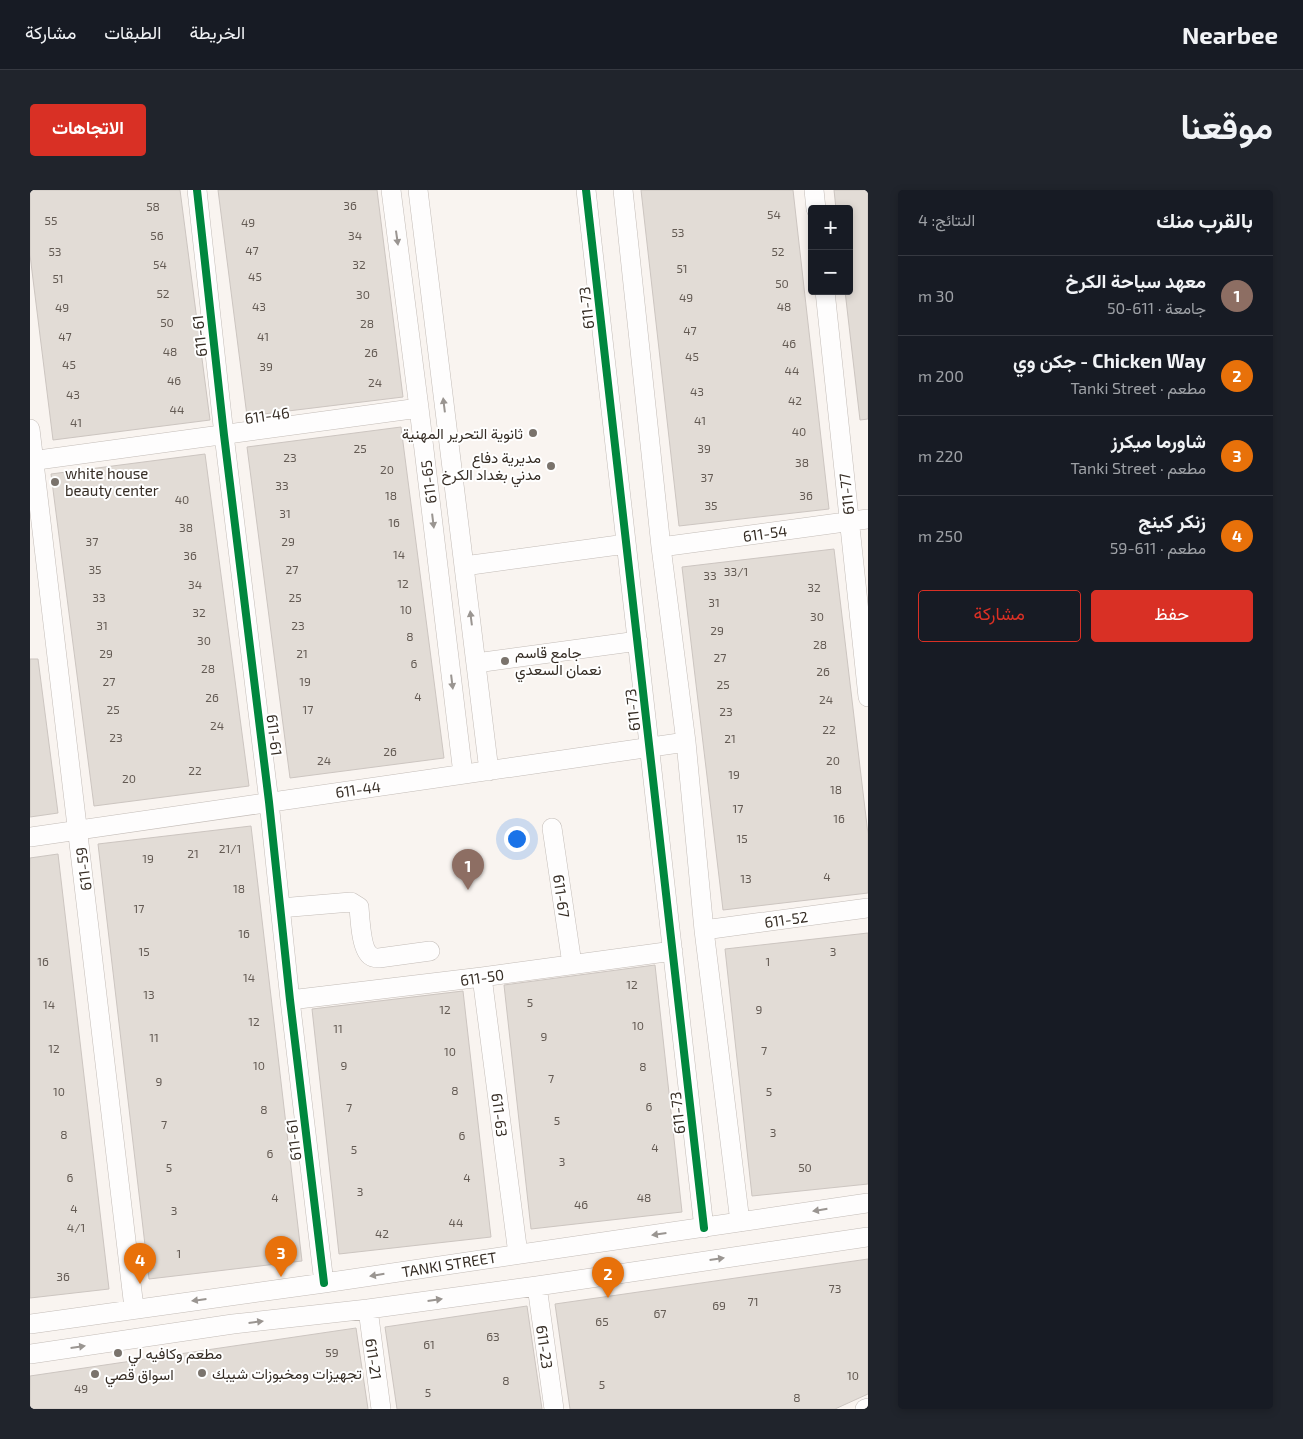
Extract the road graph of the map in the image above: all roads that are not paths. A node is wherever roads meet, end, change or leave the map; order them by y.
1 (197, 190) edge
2 (391, 190) edge
3 (418, 190) edge
4 (586, 190) edge
5 (623, 190) edge
6 (814, 190) edge
7 (816, 205) edge
8 (824, 295) edge
9 (419, 408) junction
10 (30, 429) edge
11 (224, 435) junction
12 (32, 460) edge
13 (868, 519) edge
14 (849, 522) junction
15 (626, 544) junction
16 (662, 547) junction
17 (464, 566) junction
18 (638, 641) junction
19 (476, 663) junction
20 (868, 697) edge
21 (686, 742) junction
22 (649, 747) junction
23 (489, 771) junction
24 (463, 774) junction
25 (269, 802) junction
26 (552, 828) dead end
27 (78, 830) junction
28 (30, 836) edge
29 (280, 908) junction
30 (868, 908) edge
31 (704, 930) junction
32 (672, 951) junction
33 (430, 952) dead end
34 (572, 964) junction
35 (482, 977) junction
36 (290, 1000) junction
37 (868, 1203) edge
38 (740, 1222) junction
39 (704, 1228) junction
40 (868, 1237) edge
41 (518, 1254) junction
42 (324, 1283) junction
43 (537, 1286) junction
44 (230, 1296) junction
45 (134, 1308) junction
46 (368, 1309) junction
47 (30, 1324) edge
48 (233, 1324) junction
49 (30, 1354) edge
50 (381, 1409) edge
51 (554, 1409) edge

1 - 11 street, 611-61
2 -> 9 street, 611-65
17 -> 3 street, 611-65
4 - 15 street, 611-73
5 - 16 street
6 - 7 street
8 - 14 street, 611-77
9 - 11 street, 611-46
9 -> 24 street, 611-65
10 - 12 street, 611-59
11 - 12 street, 611-46
11 - 25 street, 611-61
12 - 27 street, 611-59
13 - 14 street, 611-54
14 - 16 street, 611-54
14 - 20 street, 611-77
15 - 17 street
15 - 18 street, 611-73
16 - 21 street
19 -> 17 street, 611-65
18 - 19 street
18 - 22 street, 611-73
19 - 23 street, 611-65
21 - 22 street, 611-44
21 - 31 street
22 - 23 street, 611-44
22 - 32 street, 611-73
23 - 24 street, 611-44
24 - 25 street, 611-44
25 - 27 street, 611-44
25 - 29 street, 611-61
26 - 34 street, 611-67
27 - 28 street, 611-44
27 - 45 street, 611-59
29 - 33 street
29 - 36 street, 611-61
30 - 31 street, 611-52
31 - 38 street
32 - 34 street, 611-50
32 - 39 street, 611-73
34 - 35 street, 611-50
35 - 36 street, 611-50
35 - 41 street, 611-63
36 - 42 street, 611-61
37 -> 38 street, TANKI STREET
38 - 39 street, TANKI STREET
39 -> 41 street, TANKI STREET
43 -> 40 street
41 -> 42 street, TANKI STREET
42 - 44 street, TANKI STREET
46 -> 43 street
43 - 51 street, 611-23
44 -> 45 street, TANKI STREET
44 - 48 street
45 - 47 street, TANKI STREET
48 -> 46 street
46 - 50 street, 611-21
49 -> 48 street

